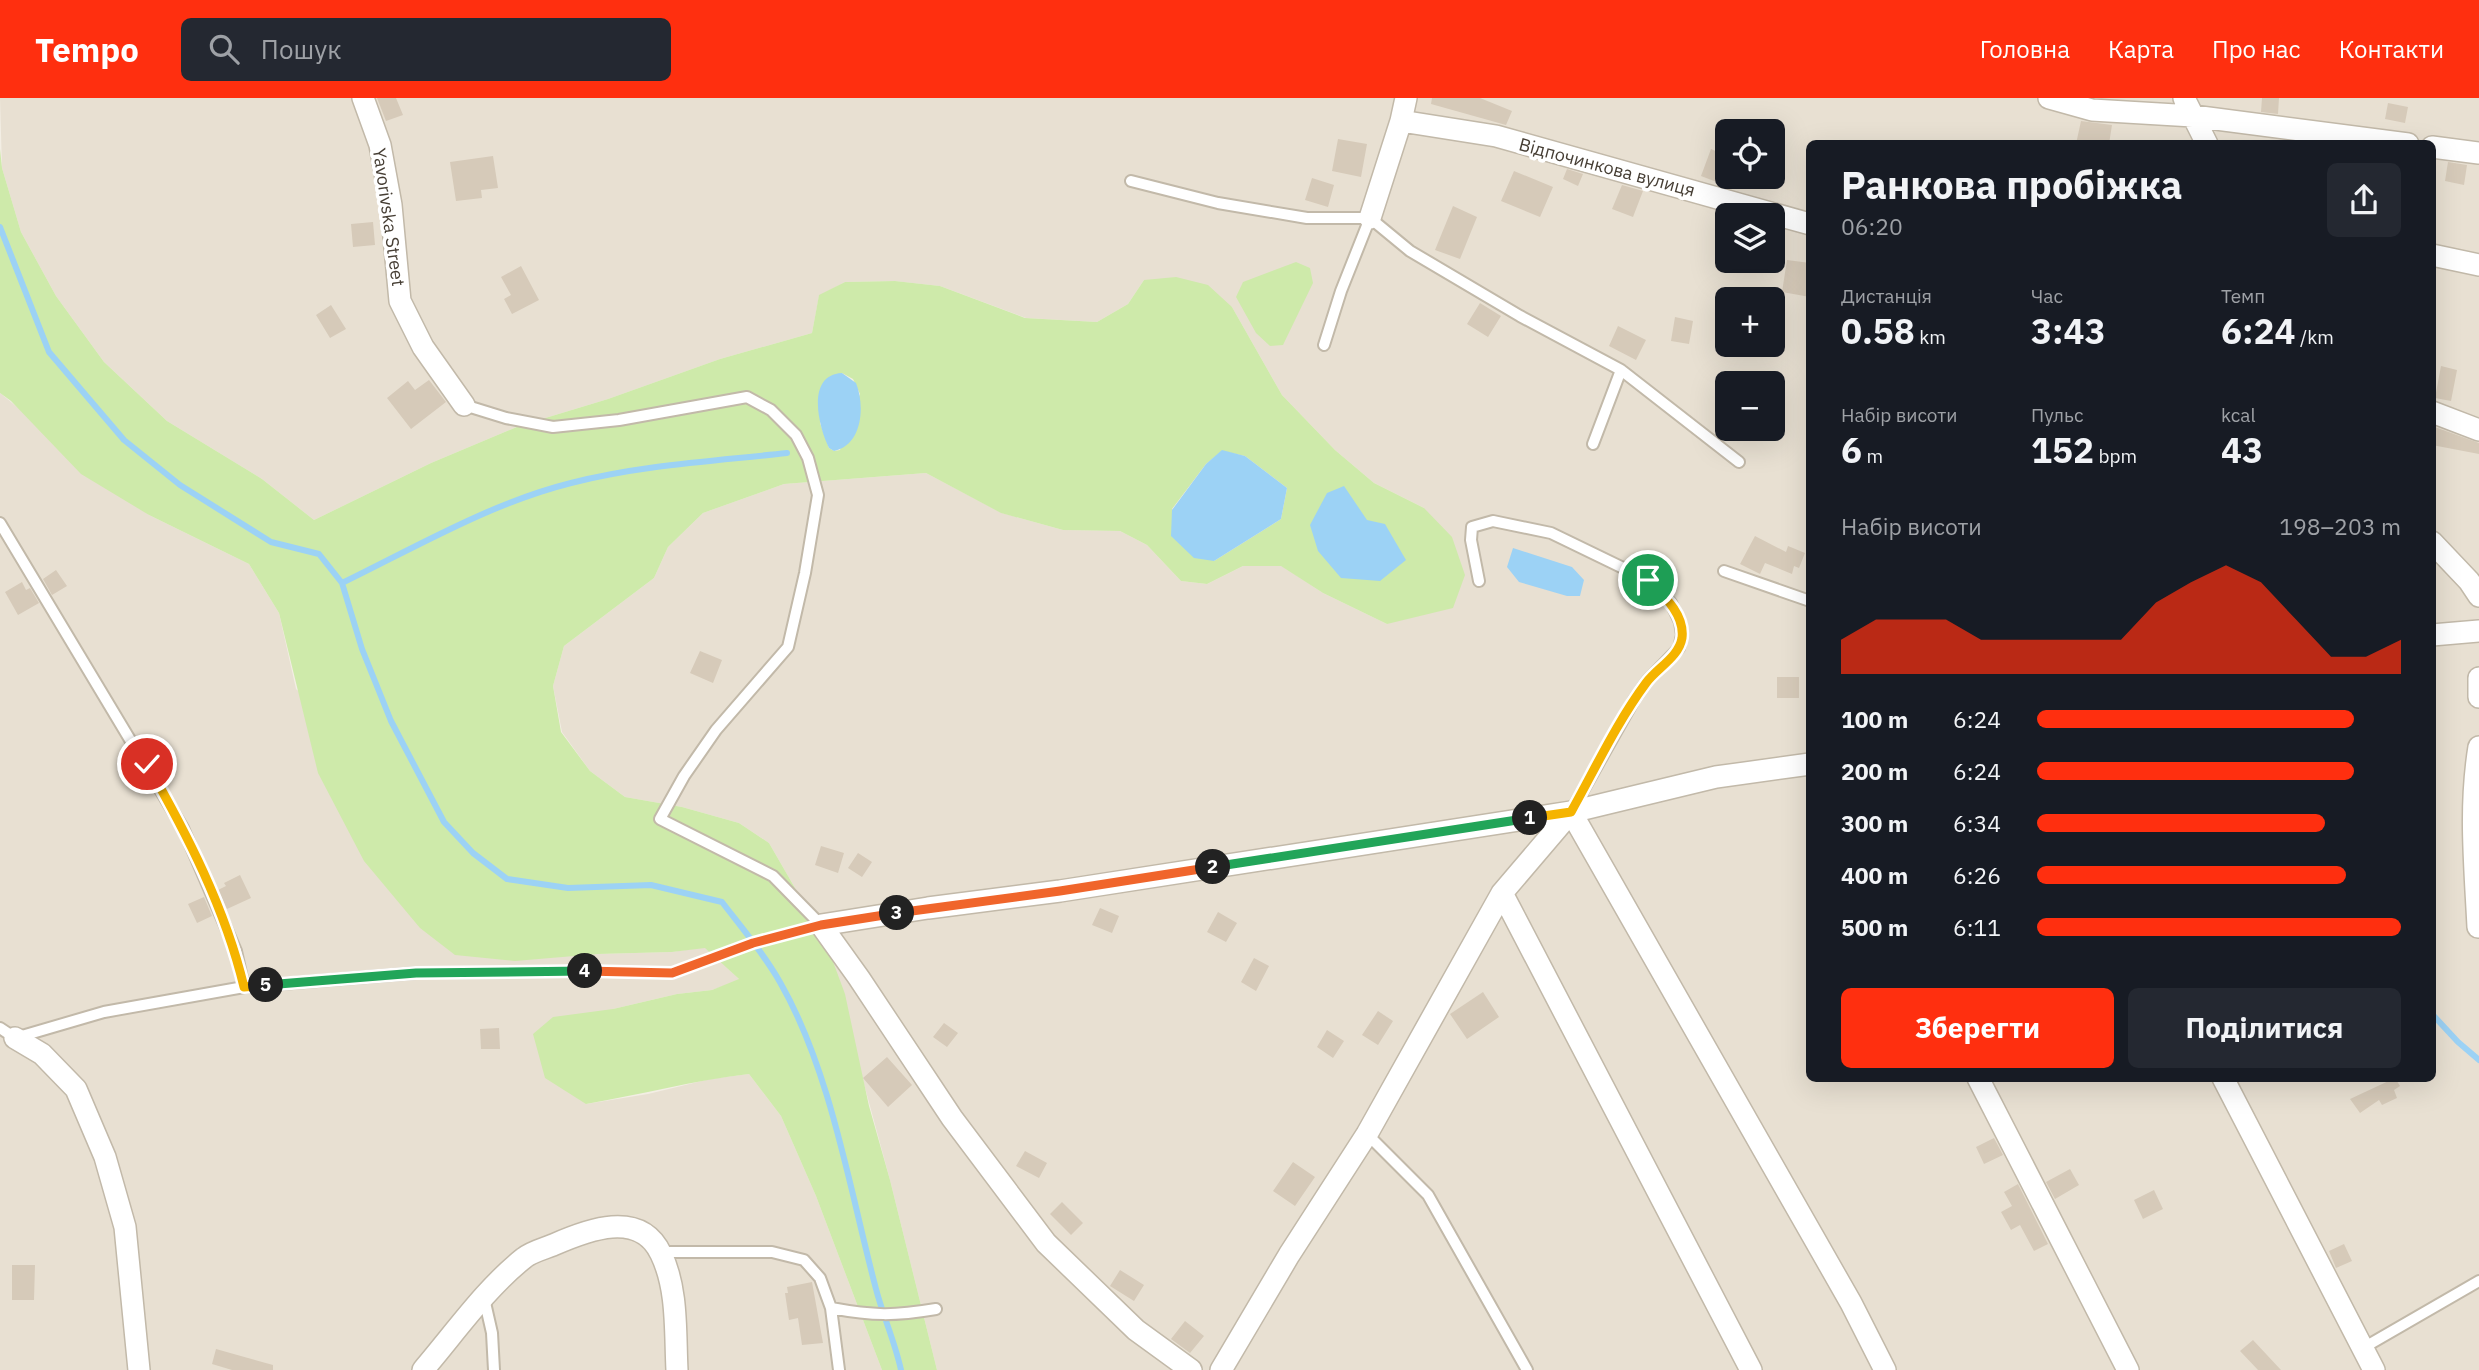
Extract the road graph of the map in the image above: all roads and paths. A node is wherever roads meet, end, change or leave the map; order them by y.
1 (363, 98) edge
2 (1406, 98) edge
3 (2049, 98) edge
4 (2189, 107) edge
5 (1401, 121) junction
6 (2205, 140) edge
7 (2384, 140) edge
8 (2436, 148) edge
9 (2479, 153) edge
10 (1131, 181) dead end
11 (1370, 219) junction
12 (1806, 222) edge
13 (2436, 257) edge
14 (2479, 265) edge
15 (1324, 345) dead end
16 (1621, 370) junction
17 (464, 405) joint
18 (2436, 414) edge
19 (2479, 430) edge
20 (1592, 444) dead end
21 (1739, 462) dead end
22 (0, 523) edge
23 (2436, 546) edge
24 (1724, 571) dead end
25 (1479, 580) dead end
26 (2479, 596) edge
27 (1806, 600) edge
28 (2479, 631) edge
29 (2436, 635) edge
30 (2479, 678) edge
31 (2479, 697) edge
32 (2479, 747) edge
33 (1806, 766) edge
34 (1571, 812) junction
35 (1502, 893) junction
36 (821, 925) junction
37 (2479, 927) edge
38 (416, 973) joint
39 (244, 987) junction
40 (8, 1033) edge
41 (1980, 1082) edge
42 (2225, 1082) edge
43 (1367, 1135) junction
44 (661, 1252) junction
45 (2479, 1281) edge
46 (484, 1298) junction
47 (831, 1308) junction
48 (936, 1309) dead end
49 (2363, 1348) junction
50 (139, 1370) edge
51 (423, 1370) edge
52 (494, 1370) edge
53 (677, 1370) edge
54 (839, 1370) edge
55 (1191, 1370) edge
56 (1221, 1370) edge
57 (1527, 1370) edge
58 (1751, 1370) edge
59 (1885, 1370) edge
60 (2128, 1370) edge
61 (2374, 1370) edge

1 - 17 street, Yavorivska Street
2 - 5 street
3 - 4 street
4 - 6 street
4 - 7 street
5 - 11 street
5 - 12 street, Відпочинкова вулиця
8 - 9 street
10 - 11 lane
11 - 15 lane
11 - 16 lane
13 - 14 street
16 - 20 lane
16 - 21 lane
17 - 36 lane
18 - 19 street
22 - 39 lane
23 - 26 street
24 - 27 lane
25 - 34 lane
28 - 29 street
30 - 31 street
32 - 37 street
33 - 34 street
34 - 35 street
34 - 36 street
34 - 59 street
35 - 43 street
35 - 58 street
36 - 38 path
36 - 55 street
38 - 39 lane
39 - 40 lane
40 - 50 street
41 - 60 street
42 - 49 street
43 - 56 street
43 - 57 lane
44 - 46 street
44 - 47 lane
44 - 53 street
45 - 49 lane
46 - 51 street
46 - 52 lane
47 - 48 lane
47 - 54 lane
49 - 61 street

